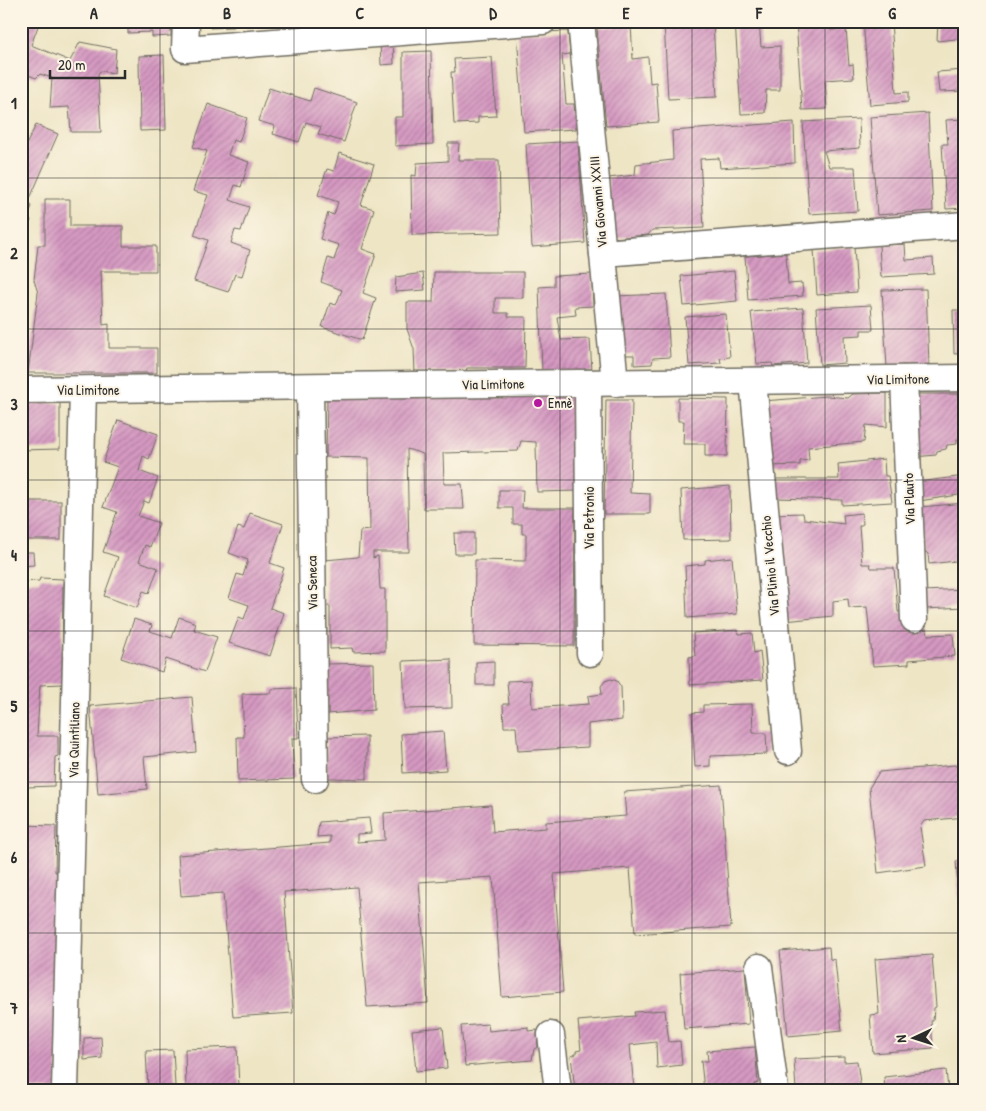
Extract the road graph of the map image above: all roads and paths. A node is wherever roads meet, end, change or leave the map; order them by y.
1 (186, 21) edge
2 (543, 21) edge
3 (581, 21) edge
4 (965, 225) edge
5 (603, 253) junction
6 (904, 378) junction
7 (965, 378) edge
8 (753, 381) junction
9 (588, 383) junction
10 (615, 383) junction
11 (310, 387) junction
12 (21, 390) edge
13 (83, 390) junction
14 (914, 619) dead end
15 (590, 653) dead end
16 (788, 751) dead end
17 (315, 779) dead end
18 (759, 967) dead end
19 (551, 1035) dead end
20 (65, 1090) edge
21 (558, 1090) edge
22 (774, 1090) edge

1 - 2 street
3 - 5 street, Via Giovanni XXIII
4 - 5 street
5 - 10 street, Via Giovanni XXIII
6 - 7 street, Via Limitone
6 - 8 street, Via Limitone
6 - 14 street, Via Plauto
8 - 10 street, Via Limitone
8 - 16 street, Via Plinio il Vecchio
9 - 10 street, Via Limitone
9 - 11 street, Via Limitone
9 - 15 street, Via Petronio
11 - 13 street, Via Limitone
11 - 17 street, Via Seneca
12 - 13 street, Via Limitone
13 - 20 street, Via Quintiliano
18 - 22 street
19 - 21 street

